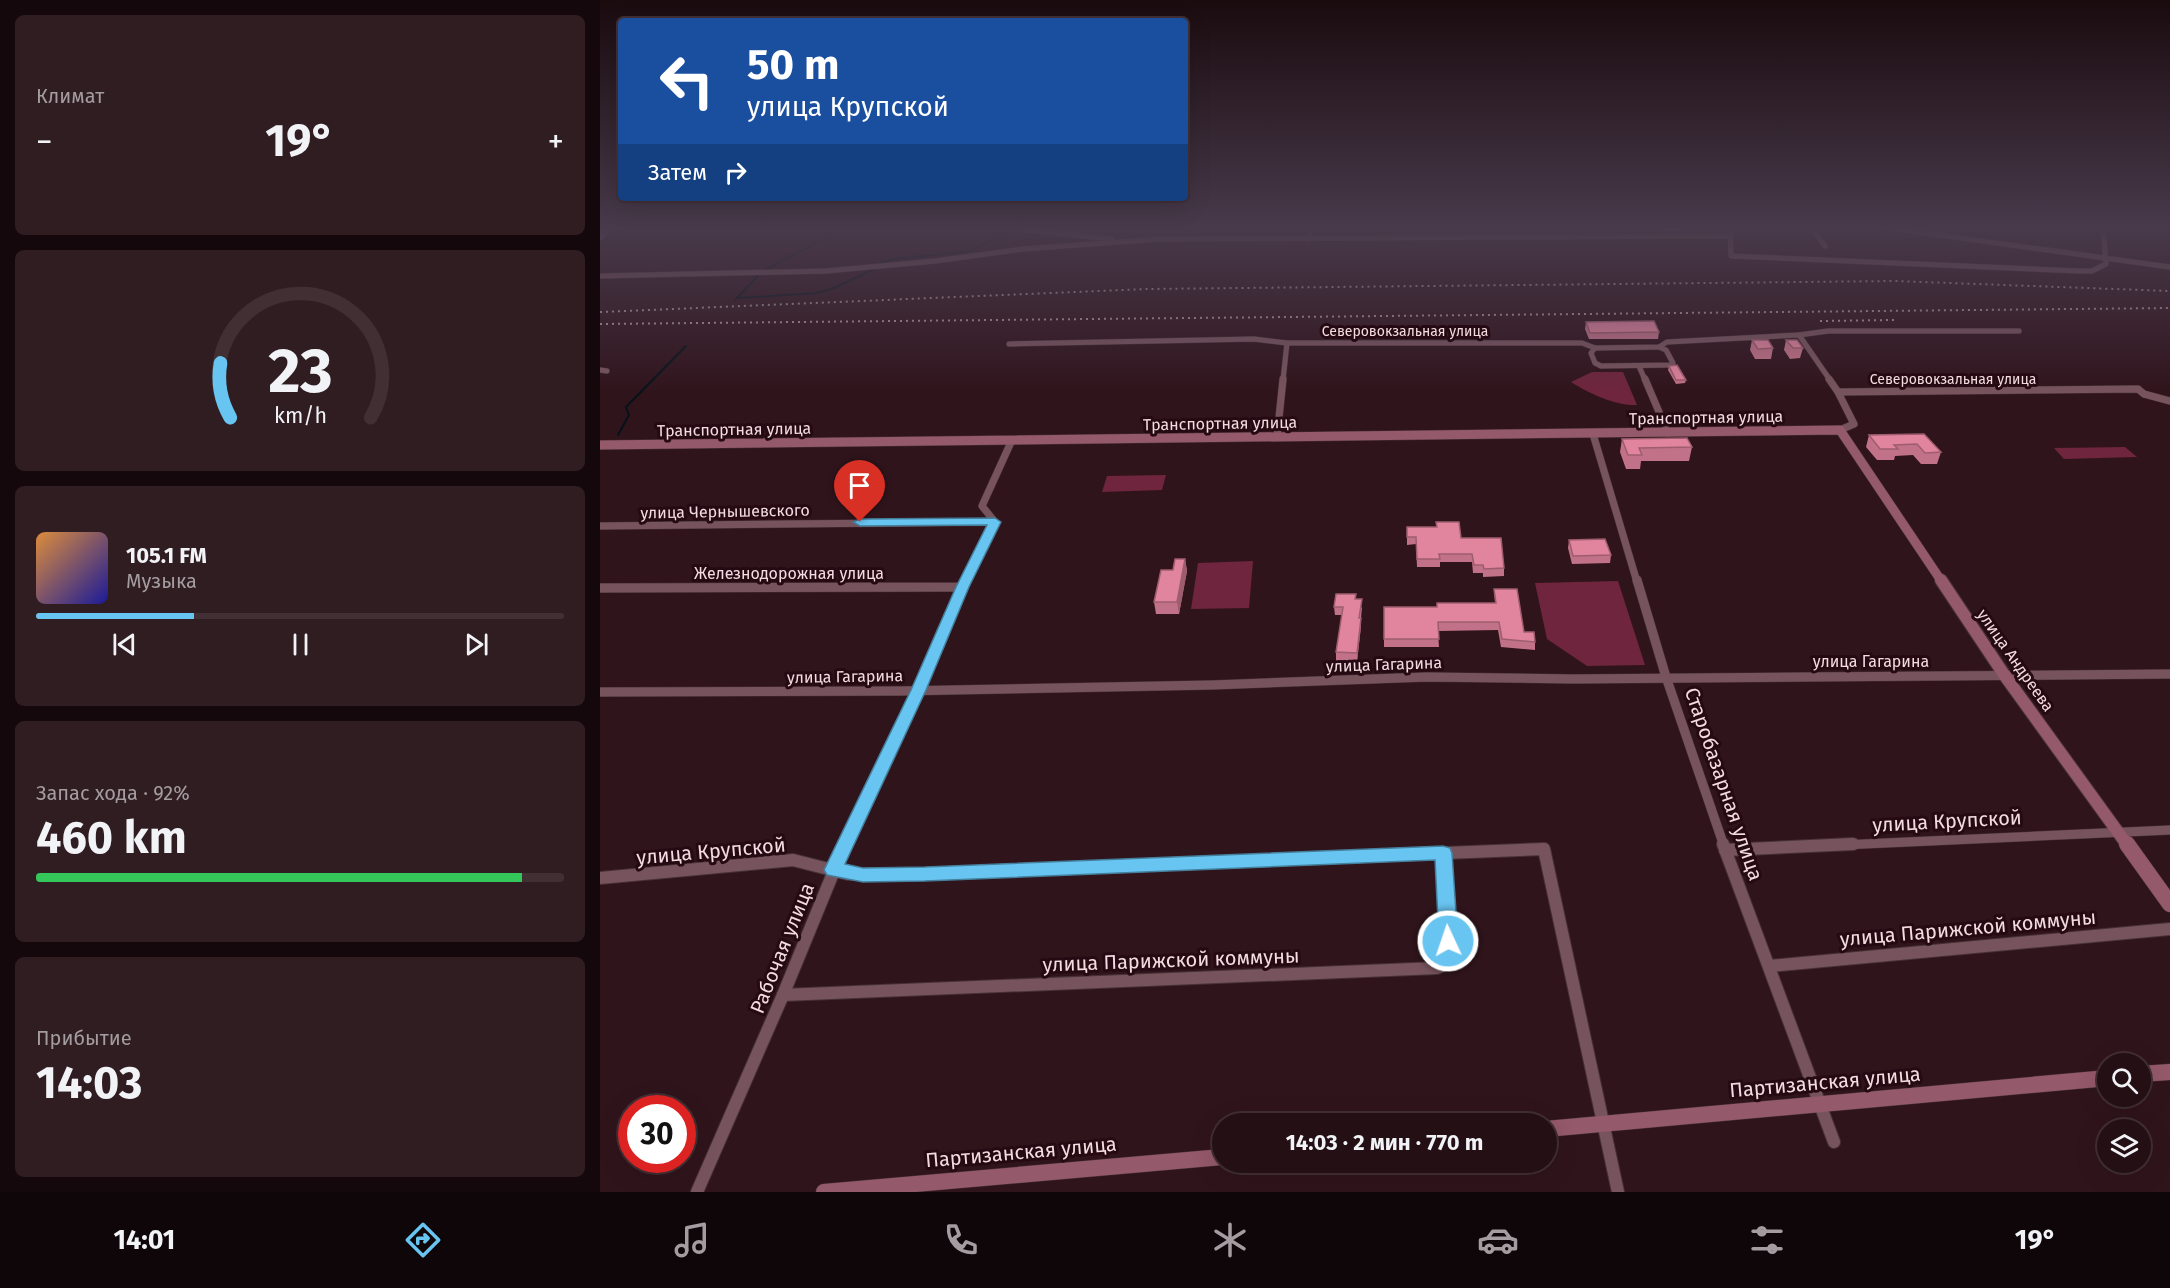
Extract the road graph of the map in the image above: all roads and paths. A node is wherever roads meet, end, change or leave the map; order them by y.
1 (2019, 331) dead end
2 (1799, 335) junction
3 (1287, 343) junction
4 (1009, 344) dead end
5 (1659, 347) junction
6 (1595, 348) junction
7 (1639, 366) junction
8 (1838, 392) junction
9 (2170, 401) edge
10 (1840, 430) junction
11 (1668, 433) junction
12 (1593, 434) junction
13 (1277, 437) junction
14 (1012, 440) junction
15 (600, 445) edge
16 (995, 522) junction
17 (600, 526) edge
18 (963, 587) junction
19 (600, 588) edge
20 (2170, 674) edge
21 (2006, 676) junction
22 (1666, 677) junction
23 (919, 690) junction
24 (600, 692) edge
25 (2170, 830) edge
26 (2118, 831) junction
27 (1544, 849) joint
28 (1725, 850) junction
29 (1443, 853) junction
30 (833, 870) junction
31 (600, 878) edge
32 (2170, 904) edge
33 (2170, 929) edge
34 (1769, 966) junction
35 (783, 995) junction
36 (2170, 1071) edge
37 (2151, 1073) edge
38 (2097, 1079) edge
39 (1821, 1105) junction
40 (1602, 1125) junction
41 (1557, 1128) edge
42 (1834, 1142) dead end
43 (1212, 1158) edge
44 (697, 1192) edge
45 (824, 1192) edge
46 (1618, 1192) edge

1 - 2 street, Северовокзальная улица
2 - 5 street, Северовокзальная улица
2 - 8 street
3 - 4 street, Северовокзальная улица
3 - 6 street, Северовокзальная улица
3 - 13 street
5 - 6 street, Северовокзальная улица
5 - 7 street
6 - 7 street
7 - 11 street
8 - 9 street, Северовокзальная улица
8 - 10 street
10 - 11 street, Транспортная улица
10 - 21 street, улица Андреева
11 - 12 street, Транспортная улица
12 - 13 street, Транспортная улица
12 - 22 street, Старобазарная улица
13 - 14 street, Транспортная улица
14 - 15 street, Транспортная улица
14 - 16 street
16 - 17 street, улица Чернышевского
16 - 18 street
18 - 19 street, Железнодорожная улица
18 - 23 street, Рабочая улица
20 - 21 street, улица Гагарина
21 - 22 street, улица Гагарина
21 - 26 street, улица Андреева
22 - 23 street, улица Гагарина
22 - 28 street, Старобазарная улица
23 - 24 street, улица Гагарина
23 - 30 street, Рабочая улица
25 - 26 street, улица Крупской
26 - 28 street, улица Крупской
26 - 32 street, улица Андреева
27 - 29 street, улица Крупской
27 - 40 street
28 - 34 street, Старобазарная улица
29 - 30 street, улица Крупской
29 - 35 street, улица Парижской коммуны
30 - 31 street, улица Крупской
30 - 35 street, Рабочая улица
33 - 34 street, улица Парижской коммуны
34 - 39 street, Старобазарная улица
35 - 44 street, Рабочая улица
36 - 37 street
38 - 39 street, Партизанская улица
39 - 40 street, Партизанская улица
39 - 42 street, Старобазарная улица
40 - 41 street, Партизанская улица
40 - 46 street
43 - 45 street, Партизанская улица

